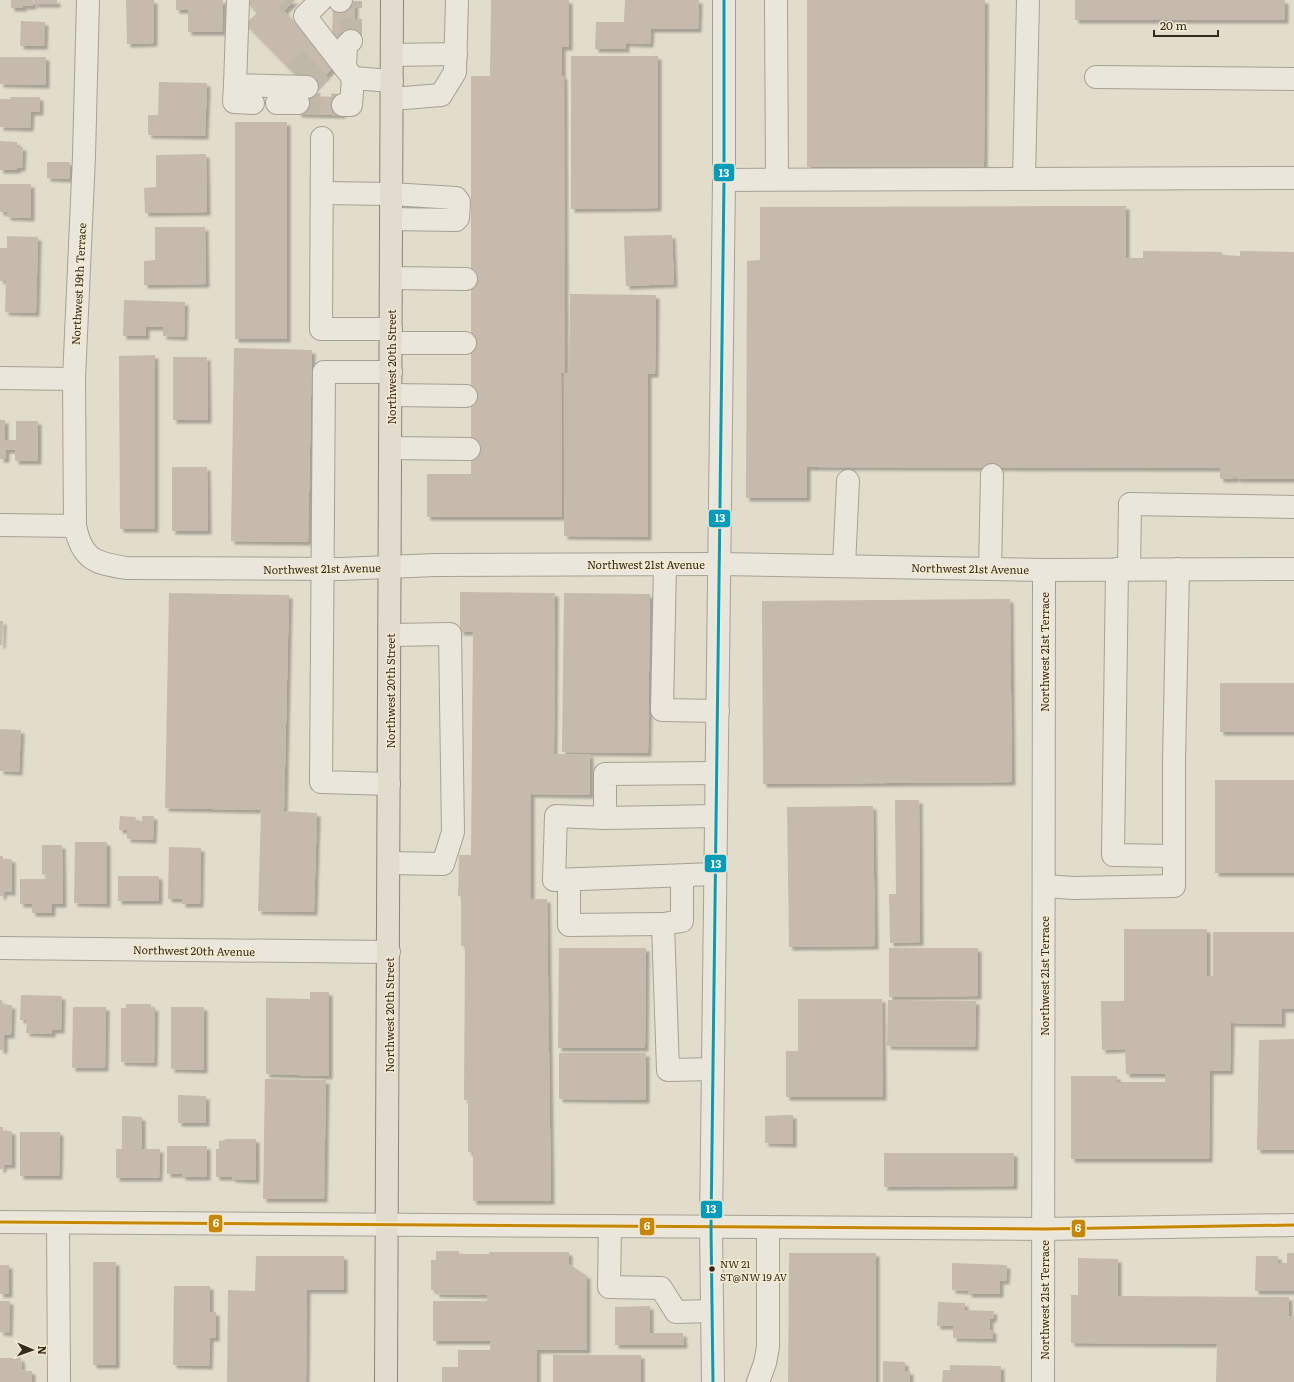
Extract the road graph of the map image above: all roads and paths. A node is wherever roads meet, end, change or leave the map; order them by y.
1 (88, 0) edge
2 (238, 0) edge
3 (392, 0) edge
4 (458, 0) edge
5 (724, 0) edge
6 (776, 0) edge
7 (1028, 0) edge
8 (326, 3) edge
9 (339, 54) junction
10 (456, 54) junction
11 (392, 55) junction
12 (1096, 77) dead end
13 (1294, 79) edge
14 (235, 85) junction
15 (392, 90) junction
16 (292, 91) tunnel mouth
17 (253, 103) dead end
18 (343, 105) dead end
19 (322, 138) dead end
20 (1294, 178) edge
21 (777, 179) junction
22 (1024, 179) junction
23 (724, 180) junction
24 (322, 193) junction
25 (391, 194) junction
26 (391, 219) junction
27 (391, 278) junction
28 (466, 279) dead end
29 (391, 336) junction
30 (465, 343) dead end
31 (391, 372) junction
32 (0, 378) edge
33 (74, 379) junction
34 (391, 395) junction
35 (466, 396) dead end
36 (390, 448) junction
37 (469, 449) dead end
38 (992, 475) dead end
39 (848, 481) dead end
40 (1294, 507) edge
41 (0, 525) edge
42 (75, 526) junction
43 (95, 561) joint
44 (665, 564) junction
45 (719, 564) junction
46 (844, 566) junction
47 (390, 567) junction
48 (323, 569) junction
49 (990, 569) junction
50 (1123, 569) junction
51 (1178, 569) junction
52 (1294, 569) edge
53 (1044, 570) junction
54 (390, 635) junction
55 (718, 711) junction
56 (716, 773) junction
57 (390, 784) junction
58 (716, 816) junction
59 (605, 818) junction
60 (1174, 856) junction
61 (389, 863) junction
62 (715, 874) junction
63 (682, 876) junction
64 (569, 880) junction
65 (1044, 886) junction
66 (663, 924) junction
67 (0, 948) edge
68 (389, 952) junction
69 (713, 1069) junction
70 (0, 1222) edge
71 (58, 1223) junction
72 (387, 1225) junction
73 (1294, 1225) edge
74 (610, 1226) junction
75 (711, 1227) junction
76 (768, 1228) junction
77 (1044, 1229) junction
78 (712, 1311) junction
79 (58, 1382) edge
80 (386, 1382) edge
81 (713, 1382) edge
82 (758, 1382) edge
83 (1044, 1382) edge

1 - 33 street, Northwest 19th Terrace
2 - 14 street
3 - 11 main road, Northwest 20th Street
4 - 10 street
5 - 23 street
6 - 21 street
7 - 22 street
8 - 9 street
9 - 15 street
9 - 18 street
10 - 11 street
10 - 15 street
11 - 15 main road, Northwest 20th Street
12 - 13 street
14 - 16 street
14 - 17 street
15 - 25 main road, Northwest 20th Street
19 - 24 street
20 - 22 street
21 - 22 street
21 - 23 street
23 - 45 street
24 - 25 street
24 - 29 street
25 - 26 main road, Northwest 20th Street
25 - 26 street
26 - 27 main road, Northwest 20th Street
27 - 28 street
27 - 29 main road, Northwest 20th Street
29 - 30 street
29 - 31 main road, Northwest 20th Street
31 - 34 main road, Northwest 20th Street
31 - 48 street
32 - 33 street
33 - 42 street, Northwest 19th Terrace
34 - 35 street
34 - 36 main road, Northwest 20th Street
36 - 37 street
36 - 47 main road, Northwest 20th Street
38 - 49 street
39 - 46 street
40 - 50 street
41 - 42 street
42 - 43 street, Northwest 19th Terrace
43 - 48 street, Northwest 21st Avenue
44 - 45 street, Northwest 21st Avenue
44 - 47 street, Northwest 21st Avenue
44 - 55 street
45 - 46 street, Northwest 21st Avenue
45 - 55 street
46 - 49 street, Northwest 21st Avenue
47 - 48 street, Northwest 21st Avenue
47 - 54 main road, Northwest 20th Street
48 - 57 street
49 - 53 street, Northwest 21st Avenue
50 - 51 street, Northwest 21st Avenue
50 - 53 street, Northwest 21st Avenue
50 - 60 street
51 - 52 street, Northwest 21st Avenue
51 - 60 street
53 - 65 street, Northwest 21st Terrace
54 - 57 main road, Northwest 20th Street
54 - 61 street
55 - 56 street
56 - 58 street
56 - 59 street
57 - 61 main road, Northwest 20th Street
58 - 59 street
58 - 62 street
59 - 64 street
60 - 65 street
61 - 68 main road, Northwest 20th Street
62 - 63 street
62 - 69 street
63 - 64 street
63 - 66 street
64 - 66 street
65 - 77 street, Northwest 21st Terrace
66 - 69 street
67 - 68 street, Northwest 20th Avenue
68 - 72 main road, Northwest 20th Street
69 - 75 street
70 - 71 street
71 - 72 street
71 - 79 street
72 - 74 street
72 - 80 main road, Northwest 20th Street
73 - 77 street
74 - 75 street
74 - 78 street
75 - 76 street
75 - 78 street
76 - 77 street
76 - 82 street
77 - 83 street, Northwest 21st Terrace
78 - 81 street

